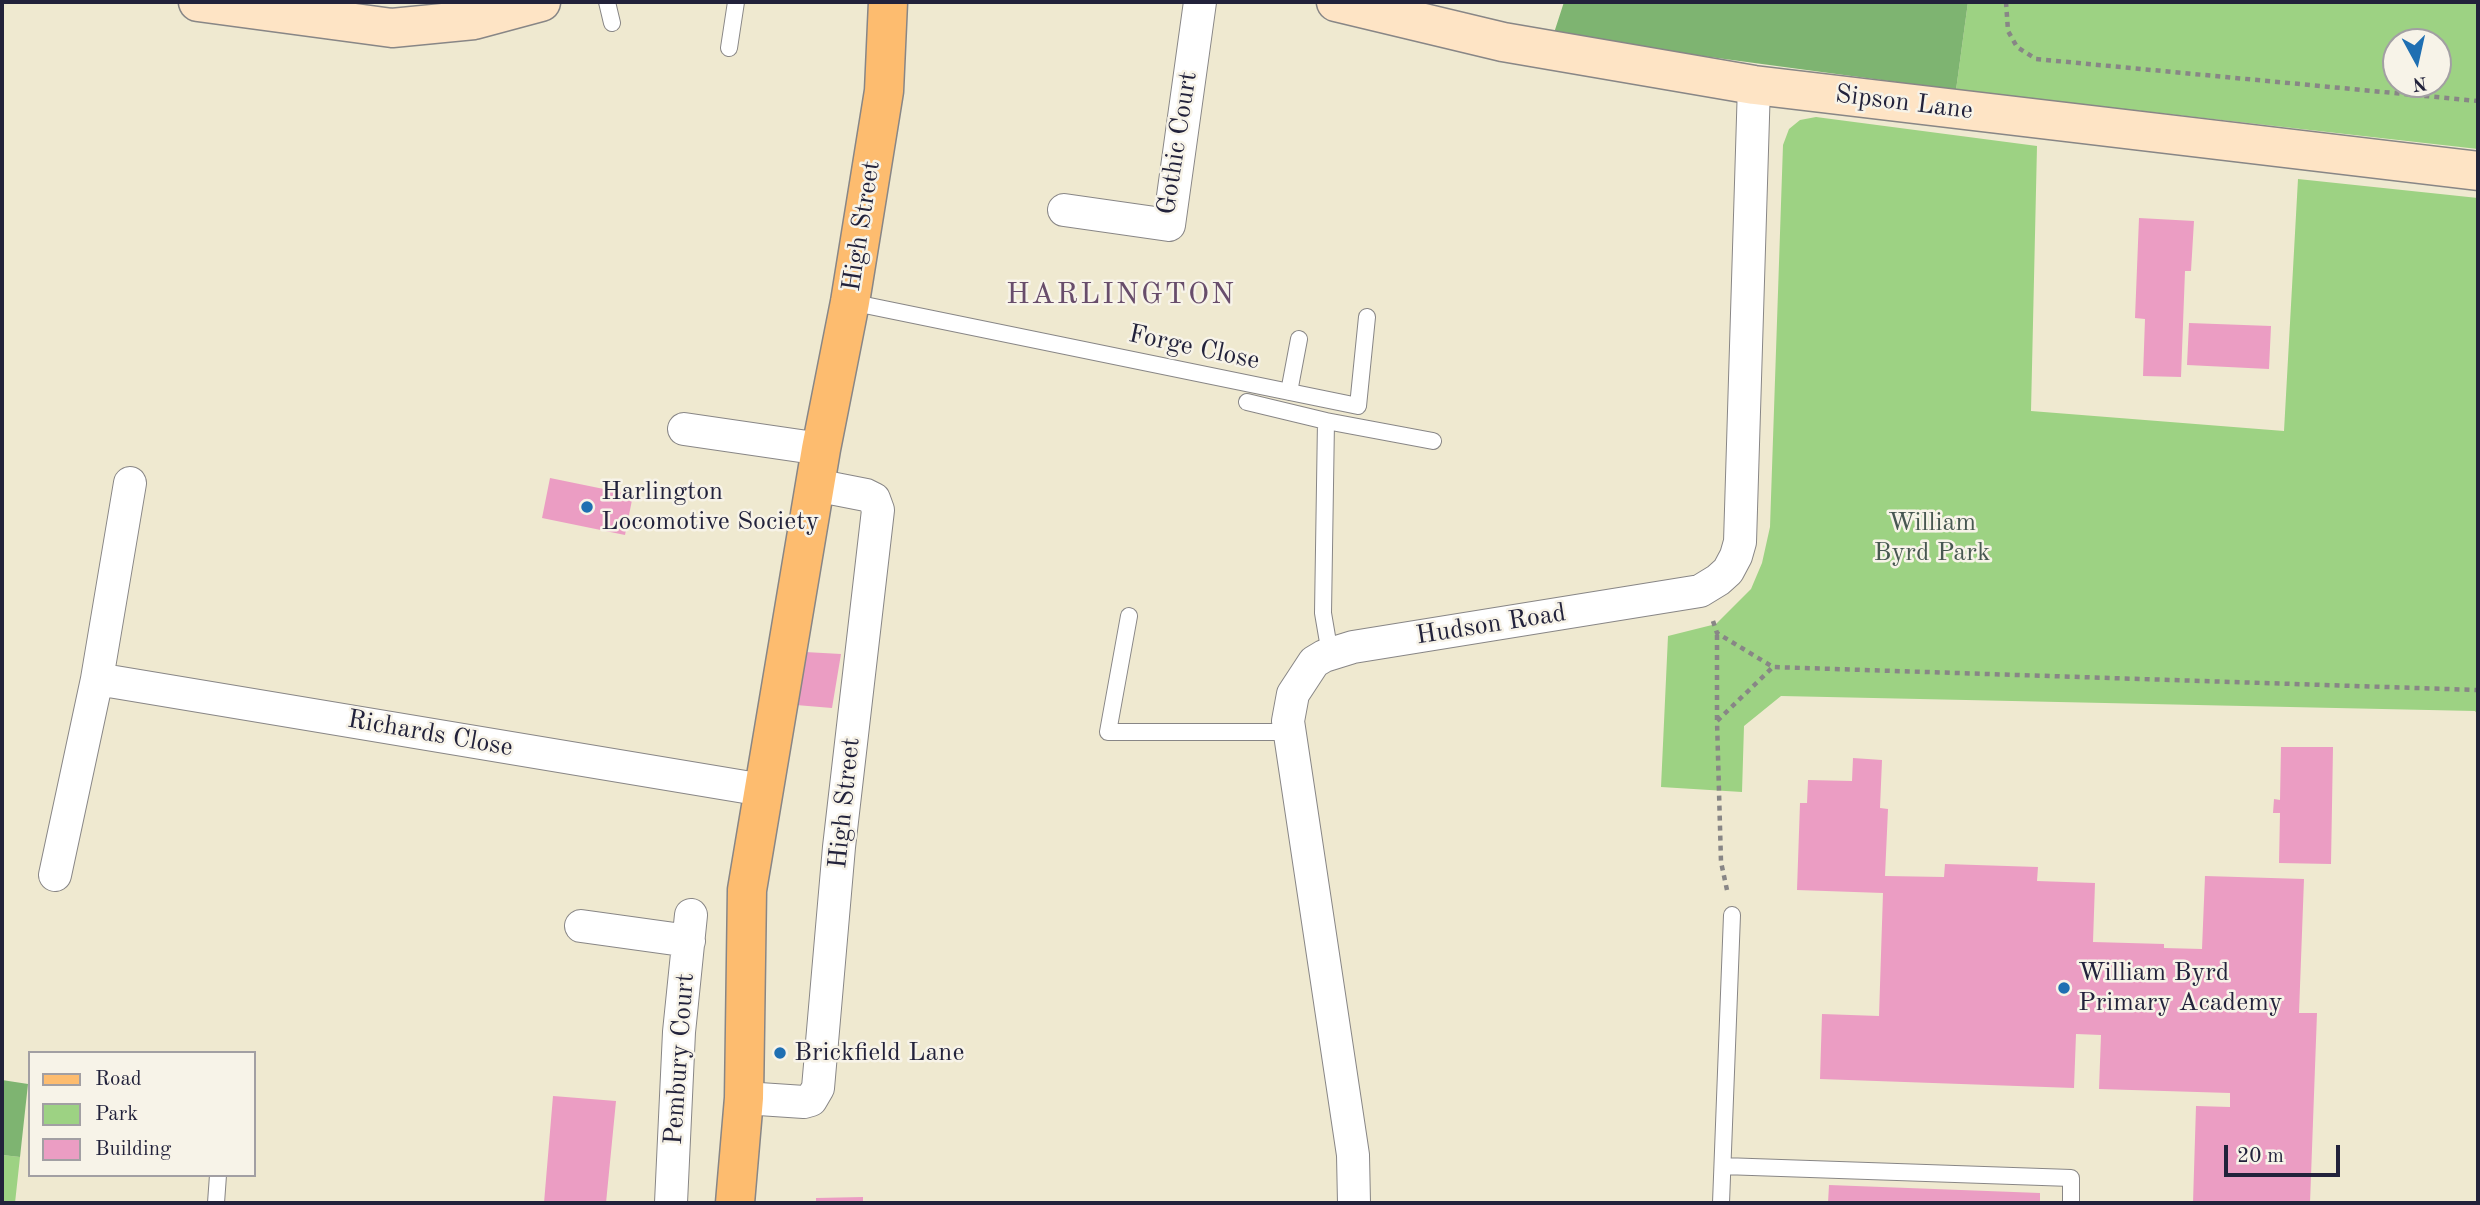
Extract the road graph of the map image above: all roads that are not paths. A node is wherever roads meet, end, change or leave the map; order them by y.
1 (198, 2) edge
2 (541, 2) edge
3 (607, 2) edge
4 (736, 2) edge
5 (888, 2) edge
6 (1200, 2) edge
7 (1336, 2) edge
8 (612, 23) dead end
9 (729, 48) dead end
10 (1754, 85) junction
11 (2478, 171) edge
12 (1064, 210) dead end
13 (850, 302) junction
14 (1367, 317) dead end
15 (1299, 339) dead end
16 (1289, 392) junction
17 (1247, 402) dead end
18 (1326, 421) junction
19 (684, 429) dead end
20 (1433, 441) dead end
21 (818, 467) junction
22 (130, 483) dead end
23 (1129, 616) dead end
24 (1330, 654) junction
25 (97, 678) junction
26 (1290, 732) junction
27 (763, 790) junction
28 (55, 875) dead end
29 (1732, 915) road end
30 (581, 926) dead end
31 (744, 1098) junction
32 (1723, 1166) junction
33 (218, 1177) edge
34 (216, 1203) edge
35 (671, 1203) edge
36 (735, 1203) edge
37 (1354, 1203) edge
38 (1721, 1203) edge
39 (2071, 1203) edge

1 - 2 street
3 - 8 lane
4 - 9 lane
5 - 13 main road, High Street
6 - 12 street, Gothic Court
7 - 10 street, Sipson Lane
10 - 11 street, Sipson Lane
10 - 24 street, Hudson Road
13 - 16 lane, Forge Close
13 - 21 main road, High Street
14 - 16 lane, Forge Close
15 - 16 lane
17 - 18 lane
18 - 20 lane
18 - 24 lane
19 - 21 street, High Street
21 - 27 main road, High Street
21 - 31 street, High Street
22 - 25 street
23 - 26 lane
24 - 26 street, Hudson Road
25 - 27 street, Richards Close
25 - 28 street
26 - 37 street, Hudson Road
27 - 31 main road, High Street
29 - 32 lane
30 - 35 street, Pembury Court
31 - 36 main road, High Street
32 - 38 lane
32 - 39 lane
33 - 34 lane

